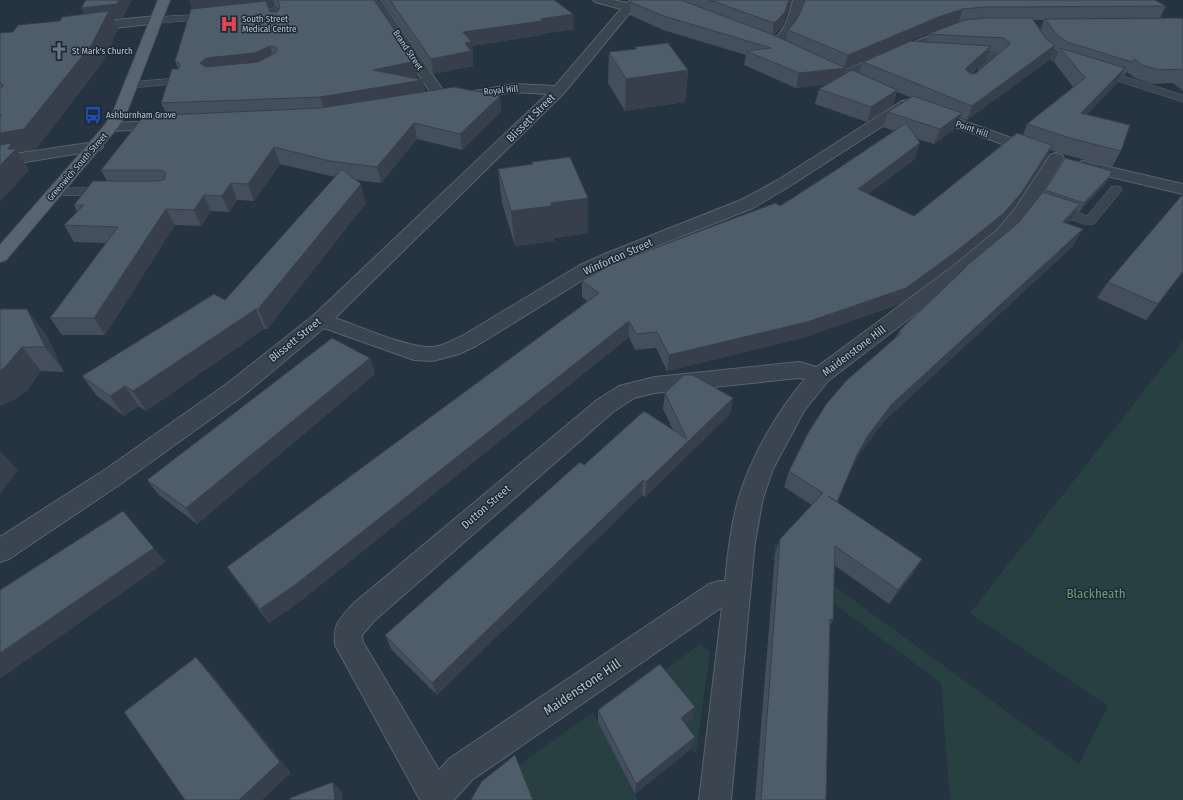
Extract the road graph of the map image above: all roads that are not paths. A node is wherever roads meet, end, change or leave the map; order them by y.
1 (164, 0) edge
2 (375, 0) edge
3 (599, 0) edge
4 (799, 0) edge
5 (634, 4) edge
6 (236, 15) edge
7 (220, 16) edge
8 (156, 20) junction
9 (278, 23) edge
10 (1030, 26) joint
11 (1046, 26) edge
12 (966, 27) edge
13 (76, 28) edge
14 (759, 38) edge
15 (773, 44) junction
16 (788, 50) edge
17 (901, 51) junction
18 (924, 53) edge
19 (954, 54) edge
20 (830, 69) edge
21 (845, 75) junction
22 (976, 75) edge
23 (180, 81) edge
24 (865, 85) edge
25 (131, 86) junction
26 (559, 90) junction
27 (442, 99) junction
28 (1183, 100) edge
29 (900, 101) joint
30 (426, 102) edge
31 (182, 124) edge
32 (111, 127) junction
33 (95, 147) junction
34 (1056, 158) junction
35 (0, 161) edge
36 (1183, 189) edge
37 (1116, 190) dead end
38 (55, 192) junction
39 (122, 192) edge
40 (1030, 200) junction
41 (0, 256) edge
42 (321, 320) junction
43 (820, 376) junction
44 (0, 552) edge
45 (736, 595) junction
46 (436, 798) edge
47 (715, 800) edge

1 - 8 main road, Greenwich South Street
2 - 27 street, Brand Street
3 - 5 street
4 - 15 street
5 - 26 street
6 - 9 lane
7 - 8 lane
8 - 13 street
8 - 25 main road, Greenwich South Street
10 - 11 street
10 - 28 lane
12 - 17 street
14 - 15 street
15 - 16 street
17 - 18 lane
17 - 21 street
19 - 22 lane
20 - 21 street
21 - 24 street
23 - 25 lane
25 - 32 main road, Greenwich South Street
26 - 27 street, Royal Hill
26 - 42 street, Blissett Street
27 - 30 street, Royal Hill
29 - 34 street, Point Hill
29 - 42 street, Winforton Street
31 - 32 street
32 - 33 main road, Greenwich South Street
33 - 35 street
33 - 38 main road, Greenwich South Street
34 - 36 street, Point Hill
34 - 40 street, Maidenstone Hill
37 - 40 lane
38 - 39 lane
38 - 41 main road, Greenwich South Street
40 - 43 street, Maidenstone Hill
42 - 44 street, Blissett Street
43 - 45 street, Maidenstone Hill
43 - 46 street, Dutton Street
45 - 46 street, Maidenstone Hill
45 - 47 street, Maidenstone Hill

